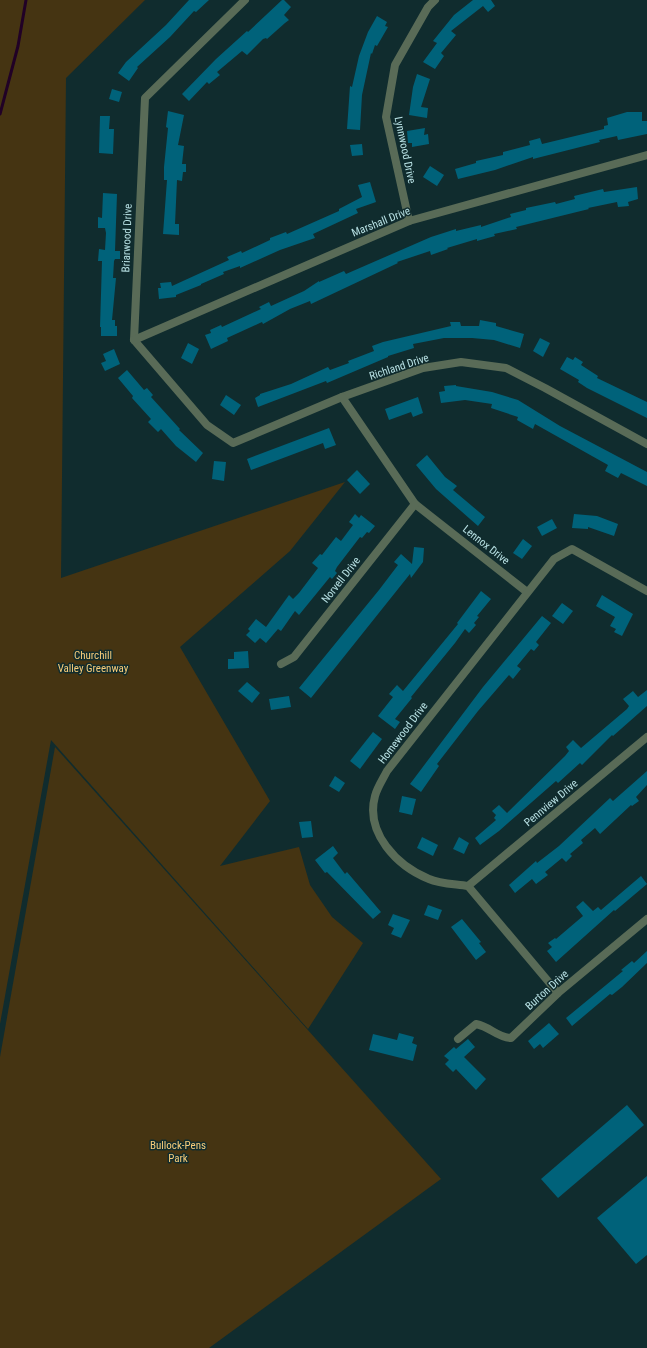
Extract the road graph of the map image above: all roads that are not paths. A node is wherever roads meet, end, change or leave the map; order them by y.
1 (245, 0) edge
2 (436, 0) edge
3 (647, 155) edge
4 (409, 221) junction
5 (134, 340) junction
6 (342, 397) junction
7 (647, 444) edge
8 (415, 504) junction
9 (647, 591) edge
10 (527, 592) junction
11 (281, 664) dead end
12 (647, 737) edge
13 (468, 886) junction
14 (647, 919) edge
15 (558, 993) junction
16 (458, 1039) dead end

1 - 5 street, Briarwood Drive
2 - 4 street, Lynnwood Drive
3 - 4 street, Marshall Drive
4 - 5 street, Marshall Drive
5 - 6 street, Richland Drive
6 - 7 street, Richland Drive
6 - 8 street, Lennox Drive
8 - 10 street, Lennox Drive
8 - 11 street, Norvell Drive
9 - 10 street
10 - 13 street, Homewood Drive
12 - 13 street, Pennview Drive
13 - 15 street
14 - 15 street, Burton Drive
15 - 16 street, Burton Drive

